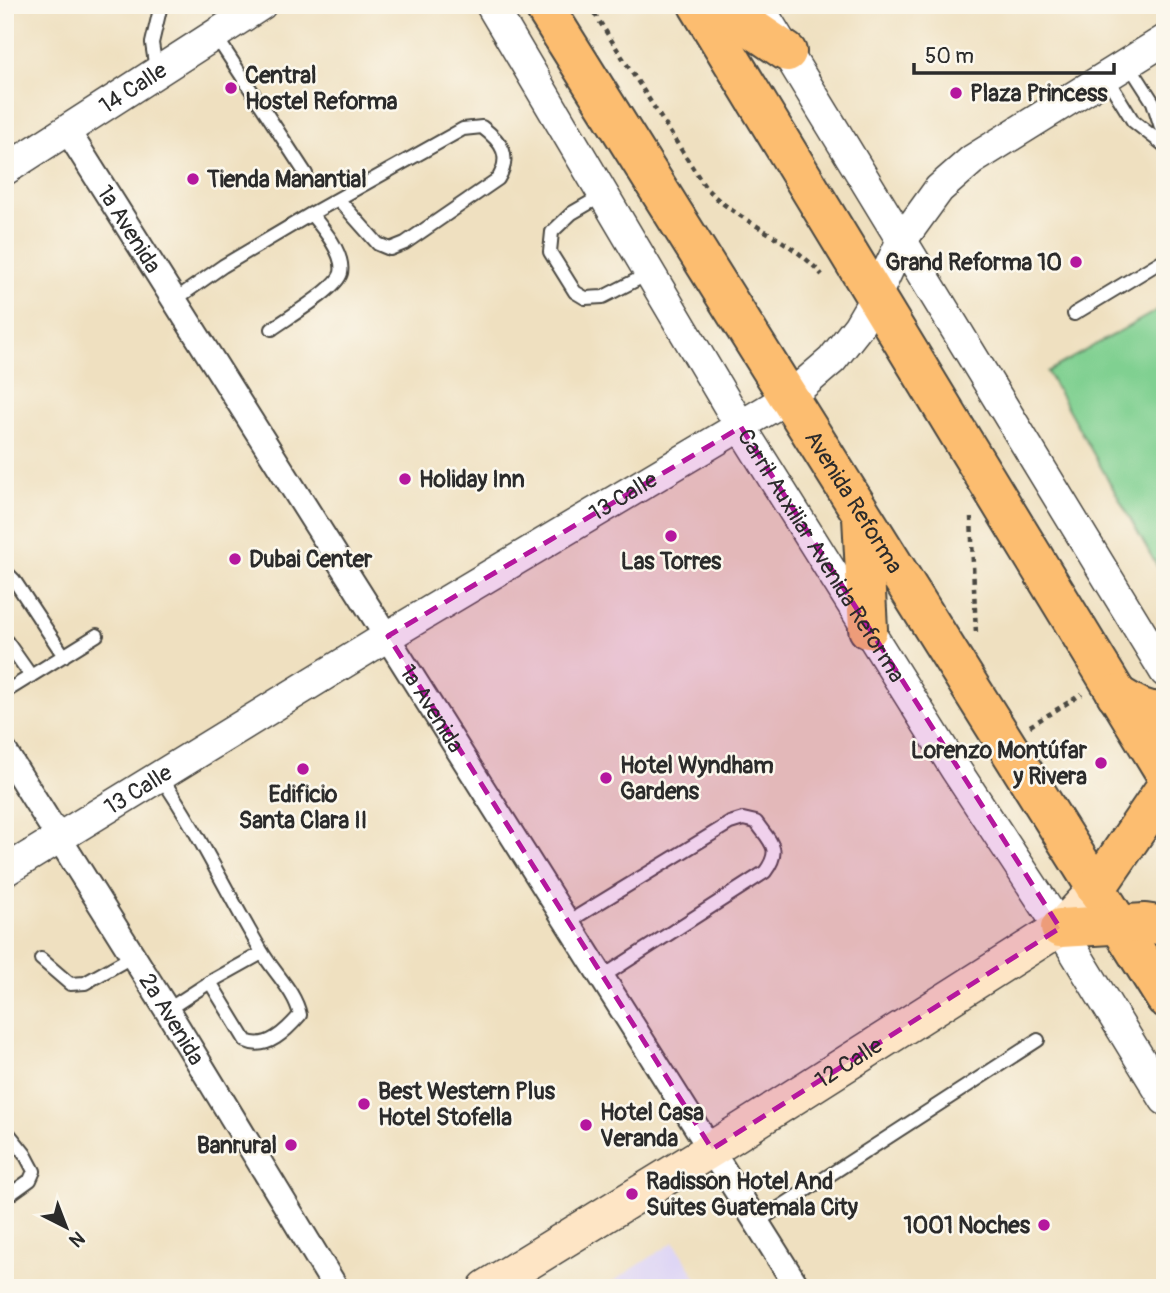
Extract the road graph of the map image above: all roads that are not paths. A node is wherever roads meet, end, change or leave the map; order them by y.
1 (161, 5) edge
2 (261, 5) edge
3 (491, 5) edge
4 (543, 5) edge
5 (698, 5) edge
6 (718, 5) edge
7 (758, 5) edge
8 (215, 35) junction
9 (1165, 40) edge
10 (787, 52) junction
11 (1117, 70) junction
12 (157, 72) junction
13 (67, 130) junction
14 (1165, 140) edge
15 (1165, 146) edge
16 (5, 170) edge
17 (306, 174) dead end
18 (603, 195) junction
19 (338, 199) junction
20 (311, 214) junction
21 (902, 240) junction
22 (1165, 259) edge
23 (650, 273) junction
24 (875, 298) junction
25 (176, 299) junction
26 (1074, 314) dead end
27 (272, 329) dead end
28 (789, 397) junction
29 (741, 427) junction
30 (862, 515) junction
31 (5, 575) edge
32 (868, 629) junction
33 (97, 635) dead end
34 (388, 636) junction
35 (5, 639) edge
36 (64, 656) junction
37 (1165, 672) edge
38 (31, 676) junction
39 (5, 692) edge
40 (1100, 694) junction
41 (1165, 711) edge
42 (5, 752) edge
43 (1165, 773) edge
44 (160, 776) junction
45 (1165, 789) edge
46 (59, 838) junction
47 (5, 871) edge
48 (1096, 889) junction
49 (568, 922) junction
50 (1119, 924) junction
51 (1165, 926) edge
52 (1060, 928) junction
53 (262, 953) junction
54 (133, 956) junction
55 (41, 959) dead end
56 (602, 977) junction
57 (210, 982) junction
58 (1165, 998) edge
59 (167, 1010) junction
60 (1038, 1040) dead end
61 (1165, 1100) edge
62 (5, 1129) edge
63 (712, 1149) junction
64 (5, 1198) edge
65 (757, 1222) junction
66 (336, 1288) edge
67 (486, 1288) edge
68 (798, 1288) edge

1 - 12 lane
2 - 8 street, 14 Calle
3 - 18 street, Carril Auxiliar Avenida Reforma
4 - 28 main road, Avenida Reforma
5 - 24 main road
6 - 10 main road
7 - 10 street
8 - 12 street, 14 Calle
8 - 17 lane
9 - 11 street, 13 Calle
10 - 21 street
11 - 14 lane
11 - 15 lane
11 - 21 street, 13 Calle
12 - 13 street, 14 Calle
13 - 16 street, 14 Calle
13 - 25 street, 1a Avenida
18 - 23 street, Carril Auxiliar Avenida Reforma
18 - 23 lane
19 - 19 lane
19 - 20 lane
20 - 25 lane
20 - 27 lane
21 - 24 street, 13 Calle
21 - 37 street
22 - 26 lane
23 - 29 street, Carril Auxiliar Avenida Reforma
24 - 28 street, 13 Calle
24 - 40 main road
25 - 34 street, 1a Avenida
28 - 29 street, 13 Calle
28 - 30 main road, Avenida Reforma
29 - 32 street, Carril Auxiliar Avenida Reforma
29 - 34 street, 13 Calle
30 - 32 main road
30 - 48 main road, Avenida Reforma
31 - 36 lane
32 - 52 street, Carril Auxiliar Avenida Reforma
33 - 36 lane
34 - 44 street, 13 Calle
34 - 49 street, 1a Avenida
35 - 38 lane
36 - 38 lane
38 - 39 lane
40 - 41 main road
40 - 43 main road
42 - 46 street, 2a Avenida
44 - 46 street, 13 Calle
44 - 53 lane
45 - 48 main road, 12 Calle
46 - 47 street, 13 Calle
46 - 54 street, 2a Avenida
48 - 50 main road, Avenida Reforma
48 - 52 main road, 12 Calle
49 - 56 street, 1a Avenida
49 - 56 lane
50 - 51 main road
50 - 52 main road
50 - 58 main road, Avenida Reforma
52 - 61 street, Carril Auxiliar Avenida Reforma
52 - 63 main road, 12 Calle
53 - 57 lane
53 - 57 lane
54 - 55 lane
54 - 59 street, 2a Avenida
56 - 63 street, 1a Avenida
57 - 59 lane
59 - 66 street, 2a Avenida
60 - 65 lane
62 - 64 lane
63 - 65 street, 1a Avenida
63 - 67 main road, 12 Calle
65 - 68 street, 1a Avenida

